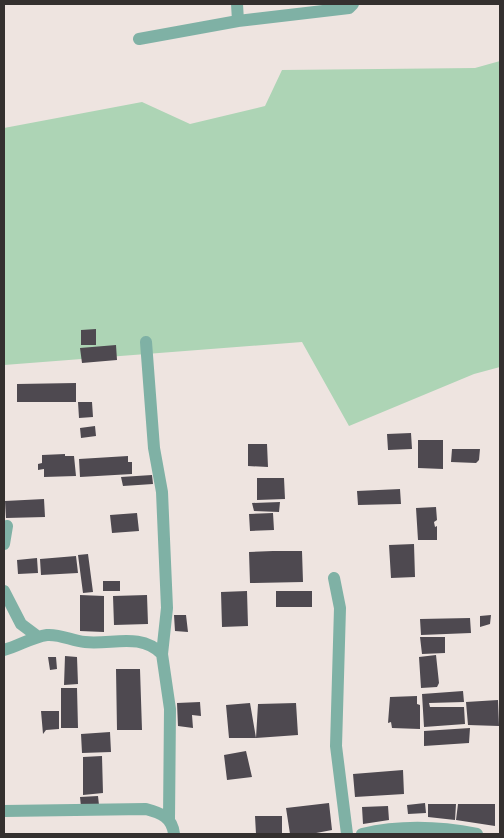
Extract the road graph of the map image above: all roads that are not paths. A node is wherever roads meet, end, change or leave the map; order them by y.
1 (237, 4) edge
2 (353, 4) edge
3 (238, 21) junction
4 (139, 39) dead end
5 (146, 342) dead end
6 (7, 526) dead end
7 (4, 544) edge
8 (334, 578) dead end
9 (4, 591) edge
10 (37, 636) junction
11 (4, 650) edge
12 (162, 654) junction
13 (4, 810) edge
14 (169, 820) junction
15 (174, 834) edge
16 (347, 834) edge
17 (362, 834) edge
18 (477, 834) edge

1 - 3 street
2 - 3 street
3 - 4 street
5 - 12 street
6 - 7 street
8 - 16 street
9 - 10 street
10 - 11 street
10 - 12 street
12 - 14 street
13 - 14 street
14 - 15 street
17 - 18 street

